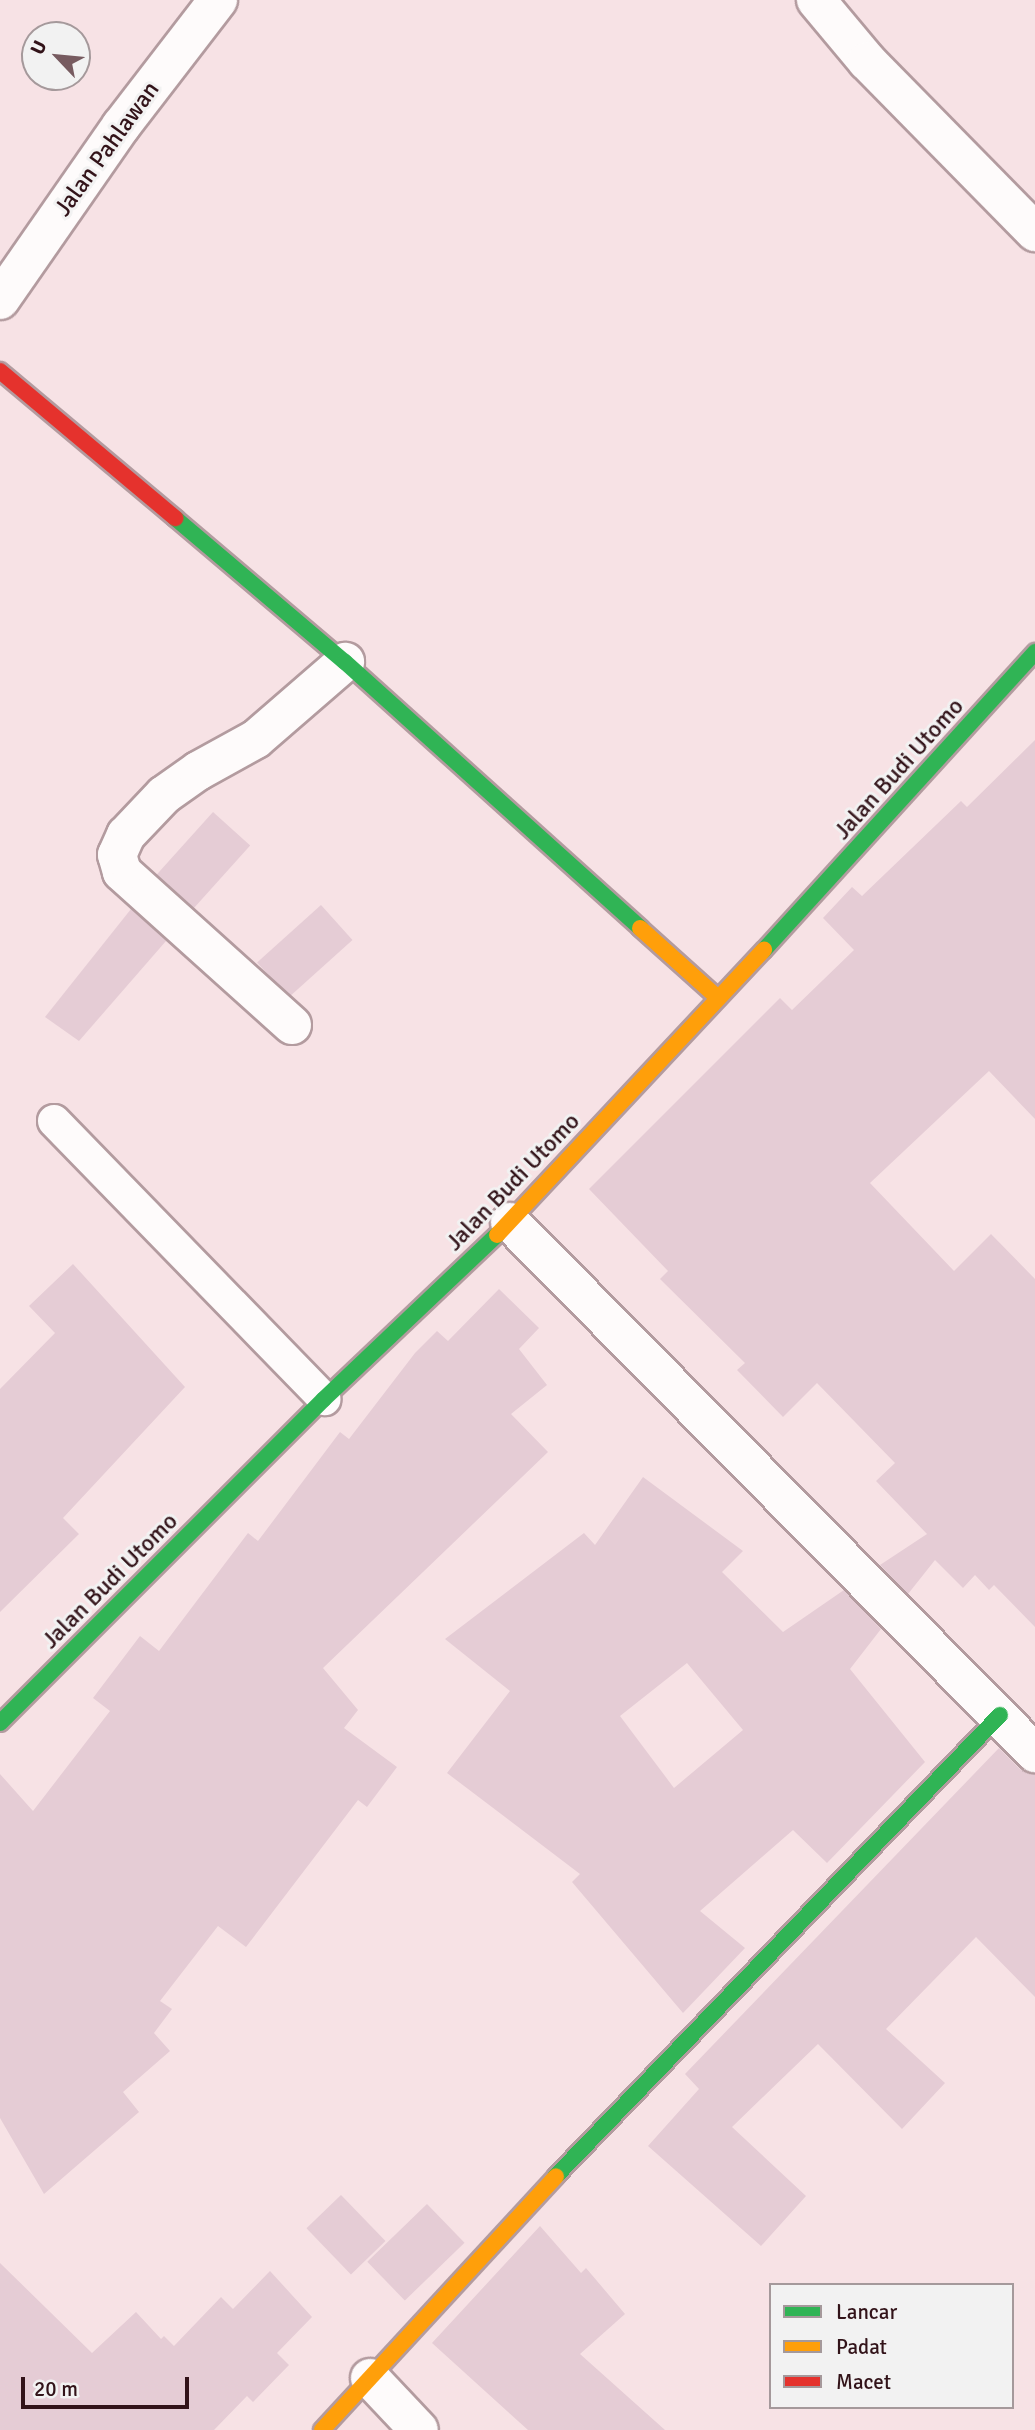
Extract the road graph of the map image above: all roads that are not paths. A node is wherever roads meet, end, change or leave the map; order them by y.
1 (218, 0) edge
2 (816, 0) edge
3 (1035, 232) edge
4 (0, 300) edge
5 (0, 371) edge
6 (1035, 652) edge
7 (345, 663) junction
8 (718, 998) junction
9 (292, 1025) dead end
10 (54, 1121) dead end
11 (510, 1222) junction
12 (324, 1399) junction
13 (1000, 1715) junction
14 (0, 1723) edge
15 (1035, 1753) edge
16 (370, 2378) junction
17 (322, 2430) edge
18 (419, 2430) edge

1 - 4 street, Jalan Pahlawan
2 - 3 street
5 - 7 street
6 - 8 street, Jalan Budi Utomo
7 - 8 street
7 - 9 street
8 - 11 street, Jalan Budi Utomo
10 - 12 lane
11 - 12 street, Jalan Budi Utomo
11 - 13 street
12 - 14 street, Jalan Budi Utomo
13 - 15 street
13 - 16 street
16 - 17 street
16 - 18 street

